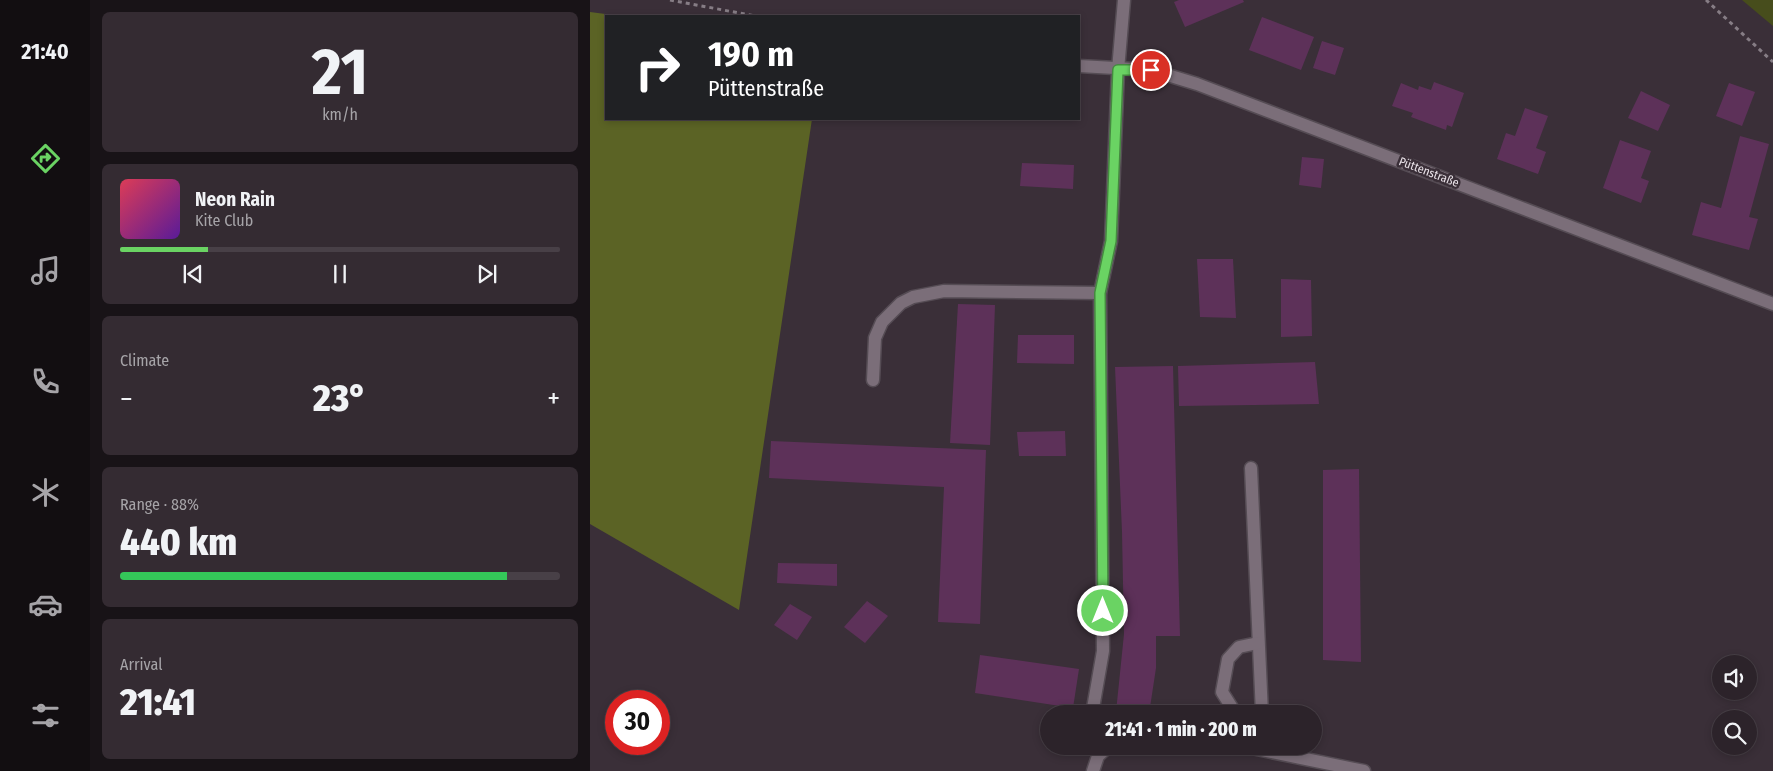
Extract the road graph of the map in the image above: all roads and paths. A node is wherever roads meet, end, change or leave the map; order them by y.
1 (670, 0) edge
2 (1124, 0) edge
3 (1706, 0) edge
4 (750, 15) edge
5 (1773, 62) edge
6 (1080, 66) edge
7 (1118, 70) junction
8 (1100, 293) junction
9 (1773, 304) edge
10 (872, 380) dead end
11 (1251, 468) dead end
12 (1258, 643) junction
13 (1094, 705) edge
14 (1230, 705) edge
15 (1261, 705) edge
16 (1096, 755) edge
17 (1293, 755) edge
18 (1093, 771) edge
19 (1364, 771) edge

1 - 4 path
2 - 7 street
3 - 5 path
6 - 7 street, Püttenstraße
7 - 8 street
7 - 9 street, Püttenstraße
8 - 10 street
8 - 13 street
11 - 12 street
12 - 14 street
12 - 15 street
16 - 18 street
17 - 19 street

